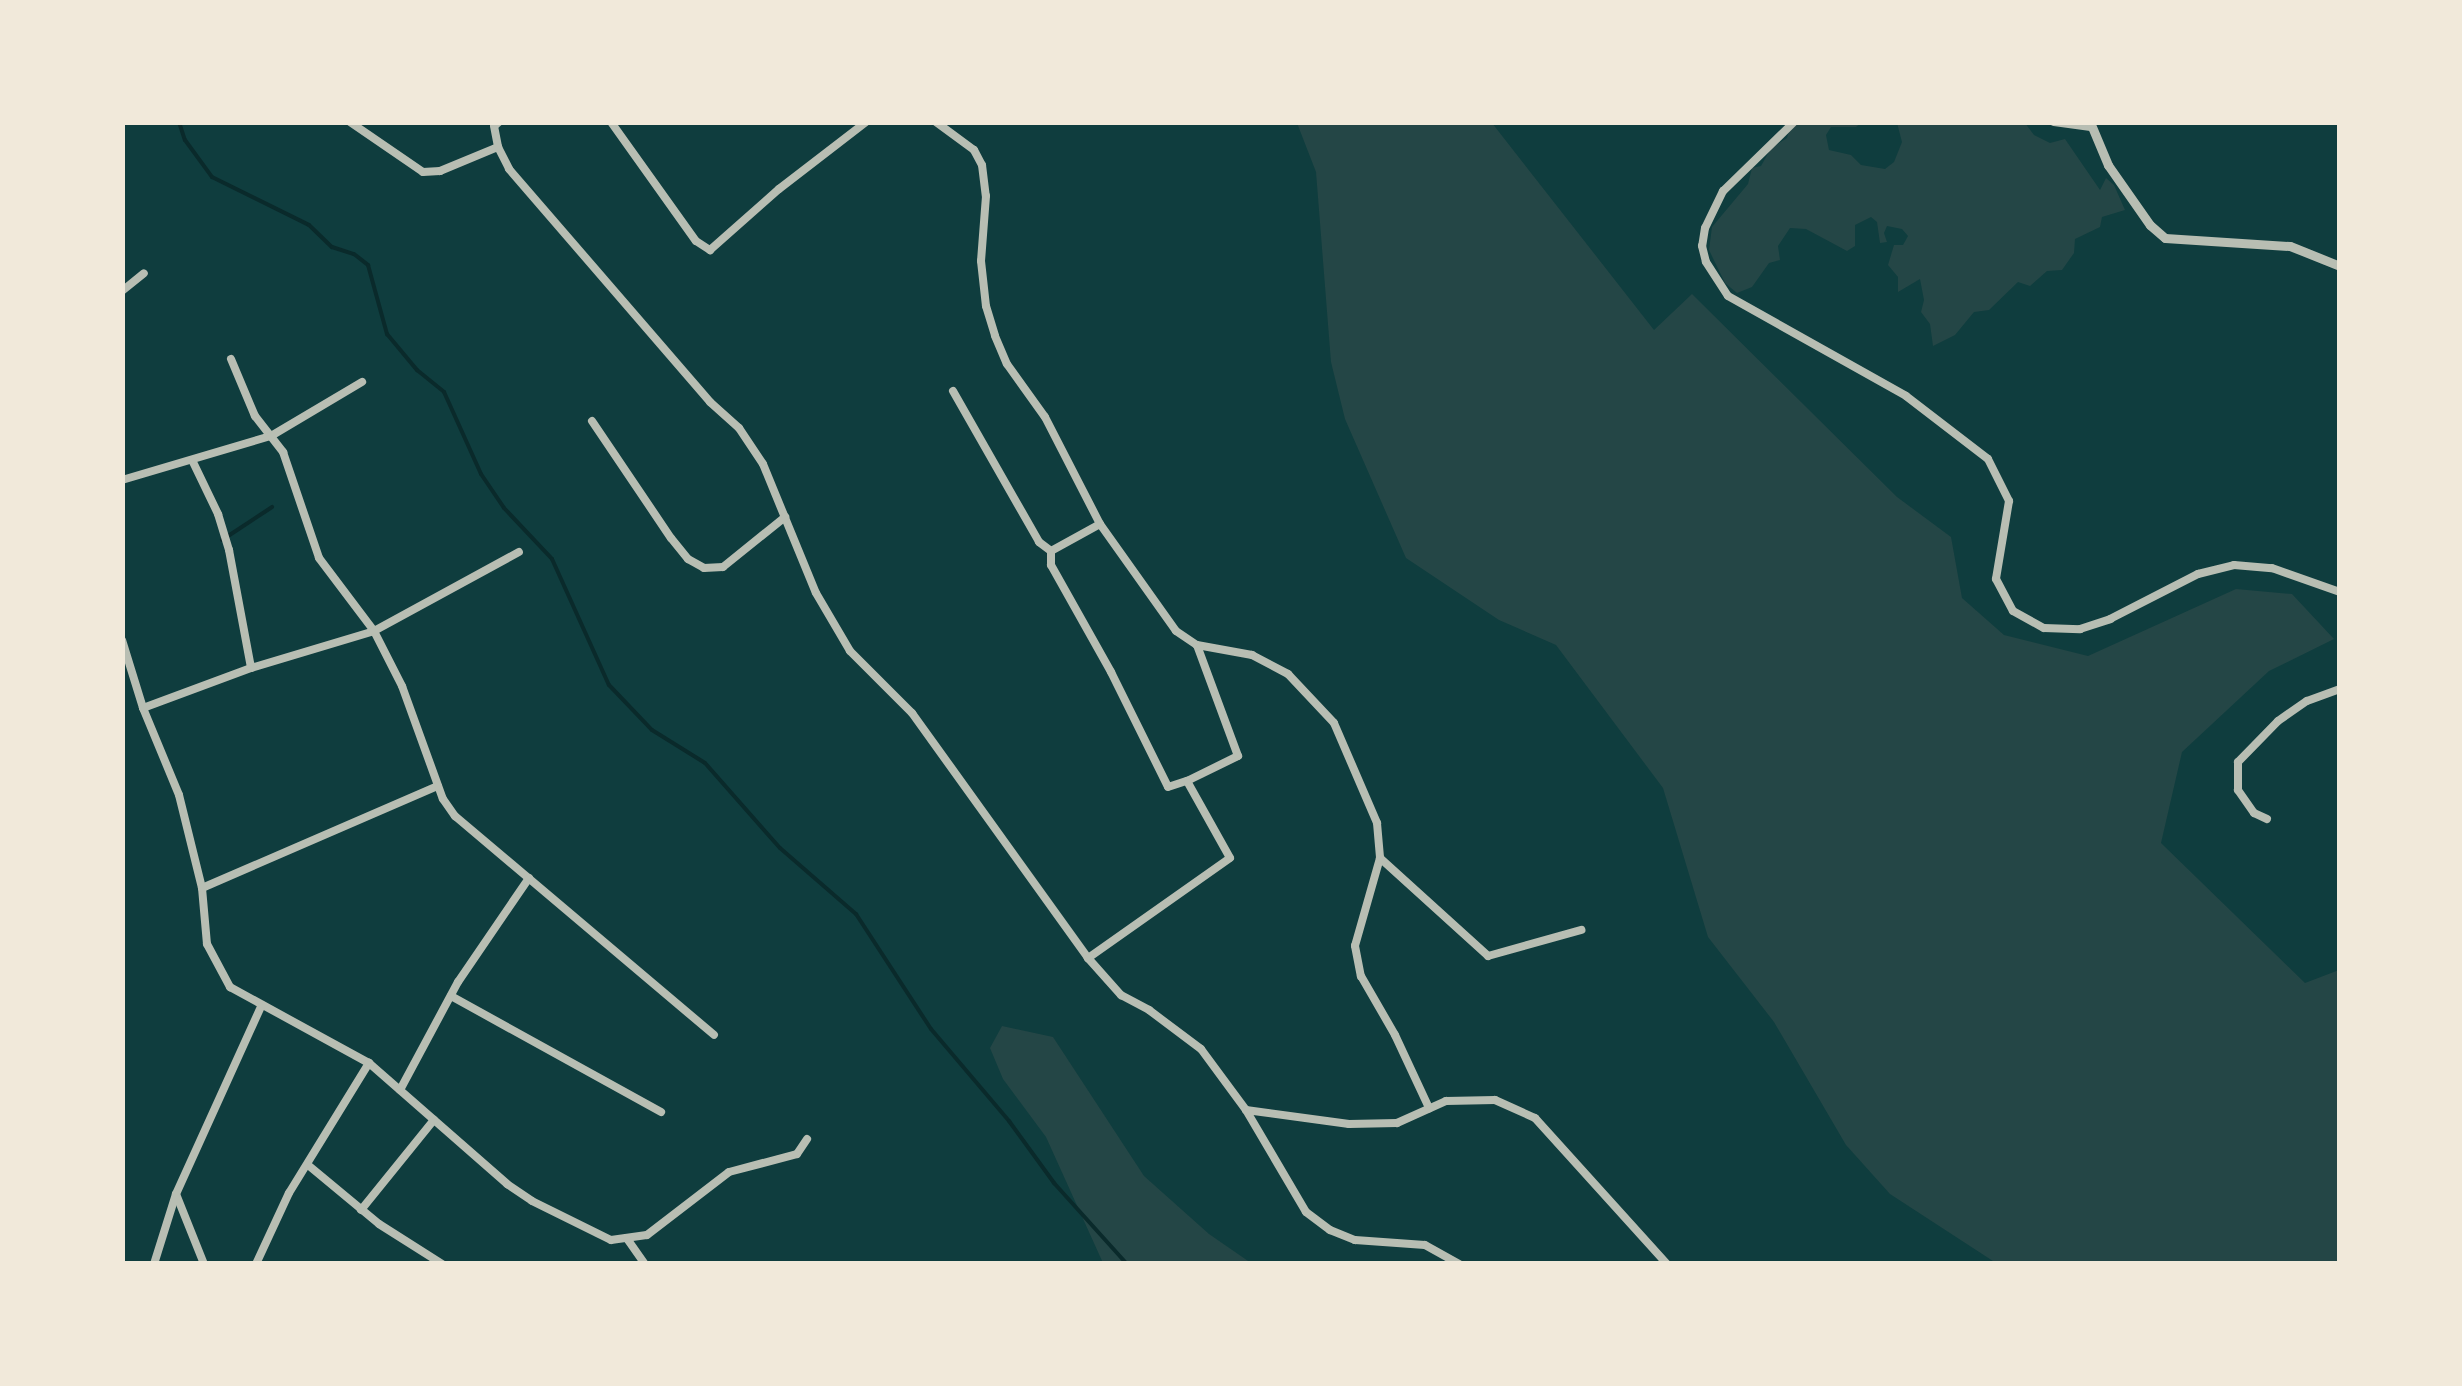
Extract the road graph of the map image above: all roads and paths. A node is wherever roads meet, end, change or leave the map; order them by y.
1 (350, 122) edge
2 (610, 122) edge
3 (866, 122) edge
4 (936, 122) edge
5 (1794, 122) edge
6 (2054, 122) edge
7 (496, 124) edge
8 (2090, 125) edge
9 (498, 147) junction
10 (2340, 266) edge
11 (144, 273) dead end
12 (122, 291) edge
13 (231, 359) dead end
14 (362, 382) dead end
15 (953, 391) dead end
16 (592, 422) dead end
17 (270, 436) junction
18 (193, 462) junction
19 (122, 480) edge
20 (785, 518) junction
21 (1100, 524) junction
22 (1052, 550) junction
23 (519, 552) dead end
24 (2340, 592) edge
25 (374, 631) junction
26 (122, 640) edge
27 (1197, 645) junction
28 (251, 668) junction
29 (2340, 689) edge
30 (144, 708) junction
31 (1187, 781) junction
32 (438, 786) junction
33 (2268, 820) dead end
34 (1380, 858) junction
35 (529, 878) junction
36 (202, 888) junction
37 (1581, 930) dead end
38 (1088, 958) junction
39 (451, 996) junction
40 (261, 1007) junction
41 (714, 1035) dead end
42 (369, 1063) junction
43 (400, 1090) junction
44 (1429, 1108) junction
45 (1246, 1110) junction
46 (662, 1112) dead end
47 (434, 1120) junction
48 (808, 1139) dead end
49 (308, 1165) junction
50 (176, 1194) junction
51 (360, 1210) junction
52 (628, 1240) junction
53 (154, 1264) edge
54 (204, 1264) edge
55 (256, 1264) edge
56 (442, 1264) edge
57 (645, 1264) edge
58 (1459, 1264) edge
59 (1667, 1264) edge

1 - 9 street
2 - 3 street
4 - 21 street
5 - 24 street
6 - 8 street
7 - 9 street
8 - 10 street
9 - 20 street
11 - 12 street
13 - 17 street
14 - 17 street
15 - 22 street
16 - 20 street
17 - 18 street
17 - 25 street
18 - 19 street
18 - 28 street
20 - 38 street
21 - 22 street
21 - 27 street
22 - 31 street
23 - 25 street
25 - 28 street
25 - 32 street
26 - 30 street
27 - 31 street
27 - 34 street
28 - 30 street
29 - 33 street
30 - 36 street
31 - 38 street
32 - 35 street
32 - 36 street
34 - 37 street
34 - 44 street
35 - 39 street
35 - 41 street
36 - 40 street
38 - 45 street
39 - 43 street
39 - 46 street
40 - 42 street
40 - 50 street
42 - 43 street
42 - 49 street
43 - 47 street
44 - 45 street
44 - 59 street
45 - 58 street
47 - 51 street
47 - 52 street
48 - 52 street
49 - 51 street
49 - 55 street
50 - 53 street
50 - 54 street
51 - 56 street
52 - 57 street

